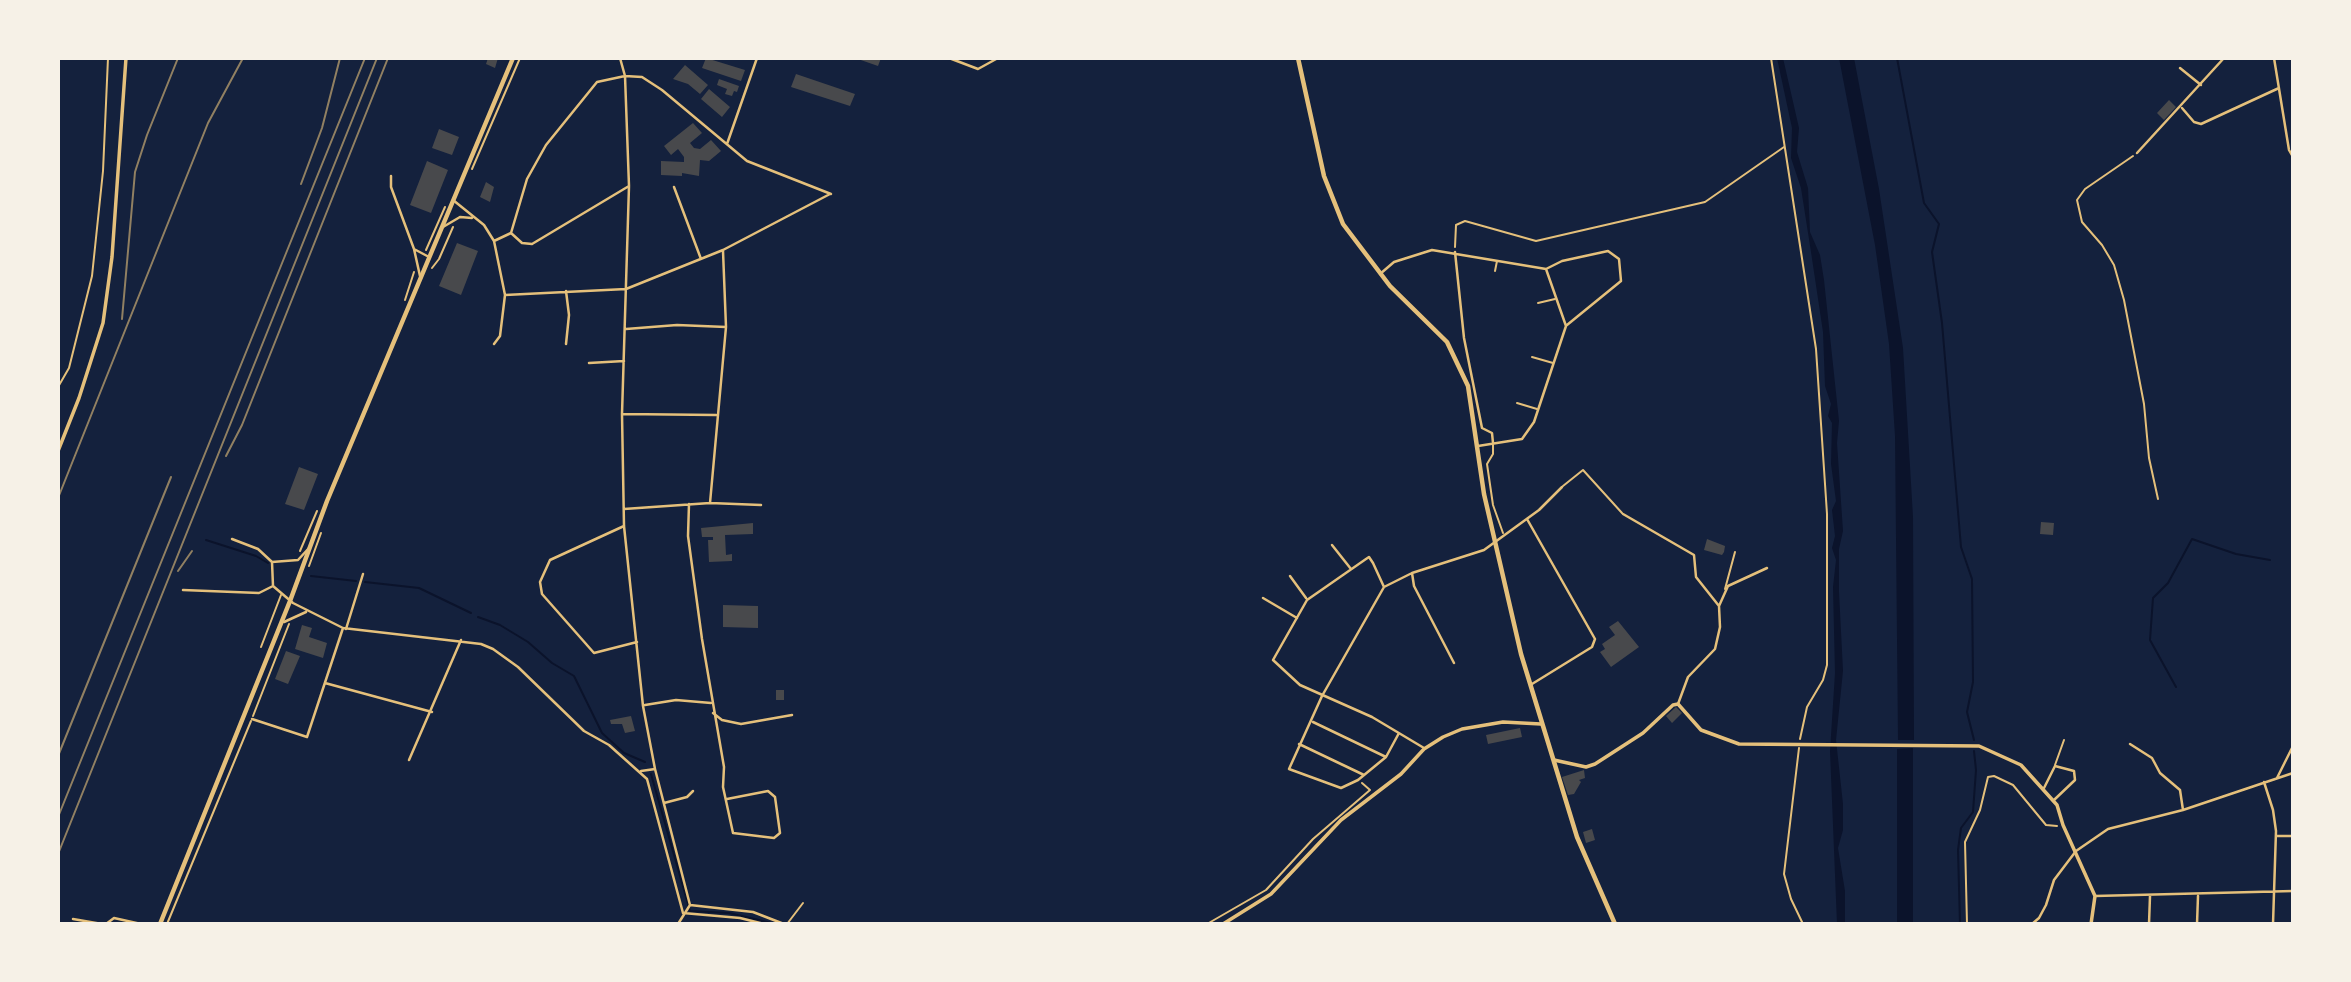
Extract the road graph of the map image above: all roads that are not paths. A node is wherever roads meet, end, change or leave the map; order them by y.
1 (126, 58) edge
2 (513, 58) edge
3 (620, 58) edge
4 (757, 58) edge
5 (949, 58) edge
6 (998, 58) edge
7 (1298, 58) edge
8 (2224, 58) edge
9 (2274, 58) edge
10 (2180, 68) dead end
11 (625, 76) junction
12 (2201, 85) junction
13 (2279, 88) junction
14 (2181, 107) junction
15 (727, 145) junction
16 (2137, 153) road end
17 (2293, 157) edge
18 (391, 176) dead end
19 (629, 186) junction
20 (674, 187) dead end
21 (453, 201) junction
22 (475, 218) junction
23 (443, 228) junction
24 (512, 233) junction
25 (494, 241) junction
26 (414, 248) junction
27 (723, 250) junction
28 (1455, 252) junction
29 (431, 257) junction
30 (701, 259) junction
31 (1497, 260) junction
32 (1546, 269) junction
33 (1495, 271) dead end
34 (1380, 274) junction
35 (421, 281) junction
36 (626, 289) junction
37 (566, 291) junction
38 (505, 295) junction
39 (1556, 298) junction
40 (1538, 303) dead end
41 (1566, 326) junction
42 (726, 327) junction
43 (626, 329) junction
44 (494, 344) dead end
45 (566, 344) dead end
46 (1532, 357) dead end
47 (624, 360) junction
48 (589, 363) dead end
49 (1554, 363) junction
50 (1517, 403) dead end
51 (1538, 410) junction
52 (622, 414) junction
53 (716, 415) junction
54 (1493, 444) junction
55 (1478, 446) junction
56 (58, 451) edge
57 (1562, 487) joint
58 (710, 503) junction
59 (689, 504) junction
60 (761, 505) dead end
61 (624, 509) junction
62 (1623, 514) joint
63 (1527, 519) junction
64 (624, 526) junction
65 (1504, 534) junction
66 (232, 539) dead end
67 (1496, 540) junction
68 (1332, 545) dead end
69 (309, 548) junction
70 (1735, 552) dead end
71 (272, 562) junction
72 (1767, 568) dead end
73 (1351, 569) junction
74 (1412, 573) junction
75 (363, 574) dead end
76 (1290, 576) dead end
77 (273, 586) junction
78 (1384, 587) junction
79 (1725, 589) junction
80 (183, 590) dead end
81 (281, 595) junction
82 (1263, 598) dead end
83 (1307, 600) junction
84 (290, 601) junction
85 (1719, 606) junction
86 (307, 611) junction
87 (1297, 618) junction
88 (281, 624) junction
89 (344, 629) junction
90 (461, 640) junction
91 (637, 642) junction
92 (261, 647) dead end
93 (1454, 663) dead end
94 (325, 683) junction
95 (1529, 685) junction
96 (1322, 696) junction
97 (711, 703) junction
98 (1678, 704) junction
99 (643, 706) junction
100 (432, 712) junction
101 (713, 713) junction
102 (792, 715) dead end
103 (252, 719) road end
104 (1313, 722) junction
105 (1541, 724) junction
106 (1399, 733) junction
107 (2064, 740) dead end
108 (1299, 744) junction
109 (2130, 744) dead end
110 (2293, 746) edge
111 (1424, 749) junction
112 (1386, 757) junction
113 (409, 760) dead end
114 (1552, 760) junction
115 (2055, 766) junction
116 (655, 769) junction
117 (640, 771) junction
118 (2293, 773) edge
119 (1364, 775) junction
120 (2277, 778) junction
121 (2264, 782) junction
122 (2044, 788) junction
123 (693, 791) dead end
124 (727, 799) junction
125 (2054, 800) junction
126 (664, 803) junction
127 (2183, 810) junction
128 (2276, 836) junction
129 (2293, 836) edge
130 (2076, 851) junction
131 (2293, 891) edge
132 (2273, 892) junction
133 (2198, 894) junction
134 (2095, 896) junction
135 (2150, 896) junction
136 (803, 903) dead end
137 (690, 905) junction
138 (684, 912) junction
139 (74, 919) dead end
140 (104, 924) edge
141 (141, 924) edge
142 (160, 924) edge
143 (678, 924) edge
144 (764, 924) edge
145 (786, 924) edge
146 (1223, 924) edge
147 (1615, 924) edge
148 (2032, 924) edge
149 (2091, 924) edge
150 (2149, 924) edge
151 (2197, 924) edge
152 (2273, 924) edge

1 - 56 street
2 - 21 main road
3 - 11 street
4 - 15 street
5 - 6 street
7 - 34 main road
8 - 12 street
9 - 13 street
10 - 12 street
11 - 15 street
11 - 19 street
11 - 24 street
12 - 14 street
13 - 14 street
13 - 17 street
14 - 16 street
15 - 27 street
18 - 26 street
19 - 24 street
19 - 36 street
20 - 30 street
21 - 22 street
21 - 23 main road
22 - 23 street
22 - 25 street
23 - 29 main road
24 - 25 street
25 - 38 street
26 - 29 street
26 - 35 street
27 - 30 street
27 - 42 street
28 - 31 street
28 - 34 street
28 - 54 street
29 - 35 main road
30 - 36 street
31 - 32 street
31 - 33 lane
32 - 39 street
32 - 41 street
34 - 55 main road
35 - 69 main road
36 - 37 street
36 - 43 street
37 - 38 street
37 - 45 street
38 - 44 street
39 - 40 lane
39 - 41 street
41 - 49 street
42 - 43 street
42 - 53 street
43 - 47 street
46 - 49 lane
47 - 48 street
47 - 52 street
49 - 51 street
50 - 51 lane
51 - 54 street
52 - 53 street
52 - 61 street
53 - 58 street
54 - 55 street
54 - 65 lane
55 - 67 main road
57 - 62 lane
57 - 63 street
58 - 59 street
58 - 60 street
59 - 61 street
59 - 97 street
61 - 64 street
62 - 85 street
63 - 65 street
63 - 95 street
64 - 91 street
64 - 91 street
65 - 67 street
66 - 71 street
67 - 74 street
67 - 95 main road
68 - 73 street
69 - 71 street
69 - 84 main road
70 - 79 lane
71 - 77 street
72 - 79 street
73 - 78 street
73 - 83 street
74 - 78 street
74 - 93 street
75 - 89 street
76 - 83 street
77 - 80 street
77 - 81 street
78 - 96 street
79 - 85 street
81 - 84 street
81 - 92 lane
82 - 87 street
83 - 87 street
84 - 86 street
84 - 88 main road
85 - 98 street
86 - 88 street
86 - 89 street
87 - 96 street
88 - 142 main road
89 - 90 street
89 - 94 street
90 - 100 street
90 - 117 street
91 - 99 street
94 - 100 street
94 - 103 street
95 - 105 main road
96 - 104 street
96 - 106 street
97 - 99 street
97 - 101 street
98 - 114 street
98 - 122 street
99 - 116 street
100 - 113 street
101 - 102 street
101 - 124 street
104 - 108 street
104 - 112 street
105 - 111 street
105 - 114 main road
106 - 111 street
106 - 112 street
107 - 115 lane
108 - 119 street
108 - 119 street
109 - 127 street
110 - 120 street
111 - 146 street
112 - 119 street
114 - 147 main road
115 - 122 street
115 - 125 street
116 - 117 street
116 - 126 street
117 - 138 street
118 - 120 street
120 - 121 street
121 - 127 street
121 - 128 street
122 - 125 street
123 - 126 street
124 - 124 street
125 - 130 street
126 - 137 street
127 - 130 street
128 - 129 street
128 - 132 street
130 - 134 street
130 - 148 street
131 - 132 street
132 - 133 street
132 - 152 street
133 - 135 street
133 - 151 street
134 - 135 street
134 - 149 street
135 - 150 street
136 - 145 lane
137 - 138 street
137 - 145 street
138 - 143 street
138 - 144 street
139 - 140 street
140 - 141 street

